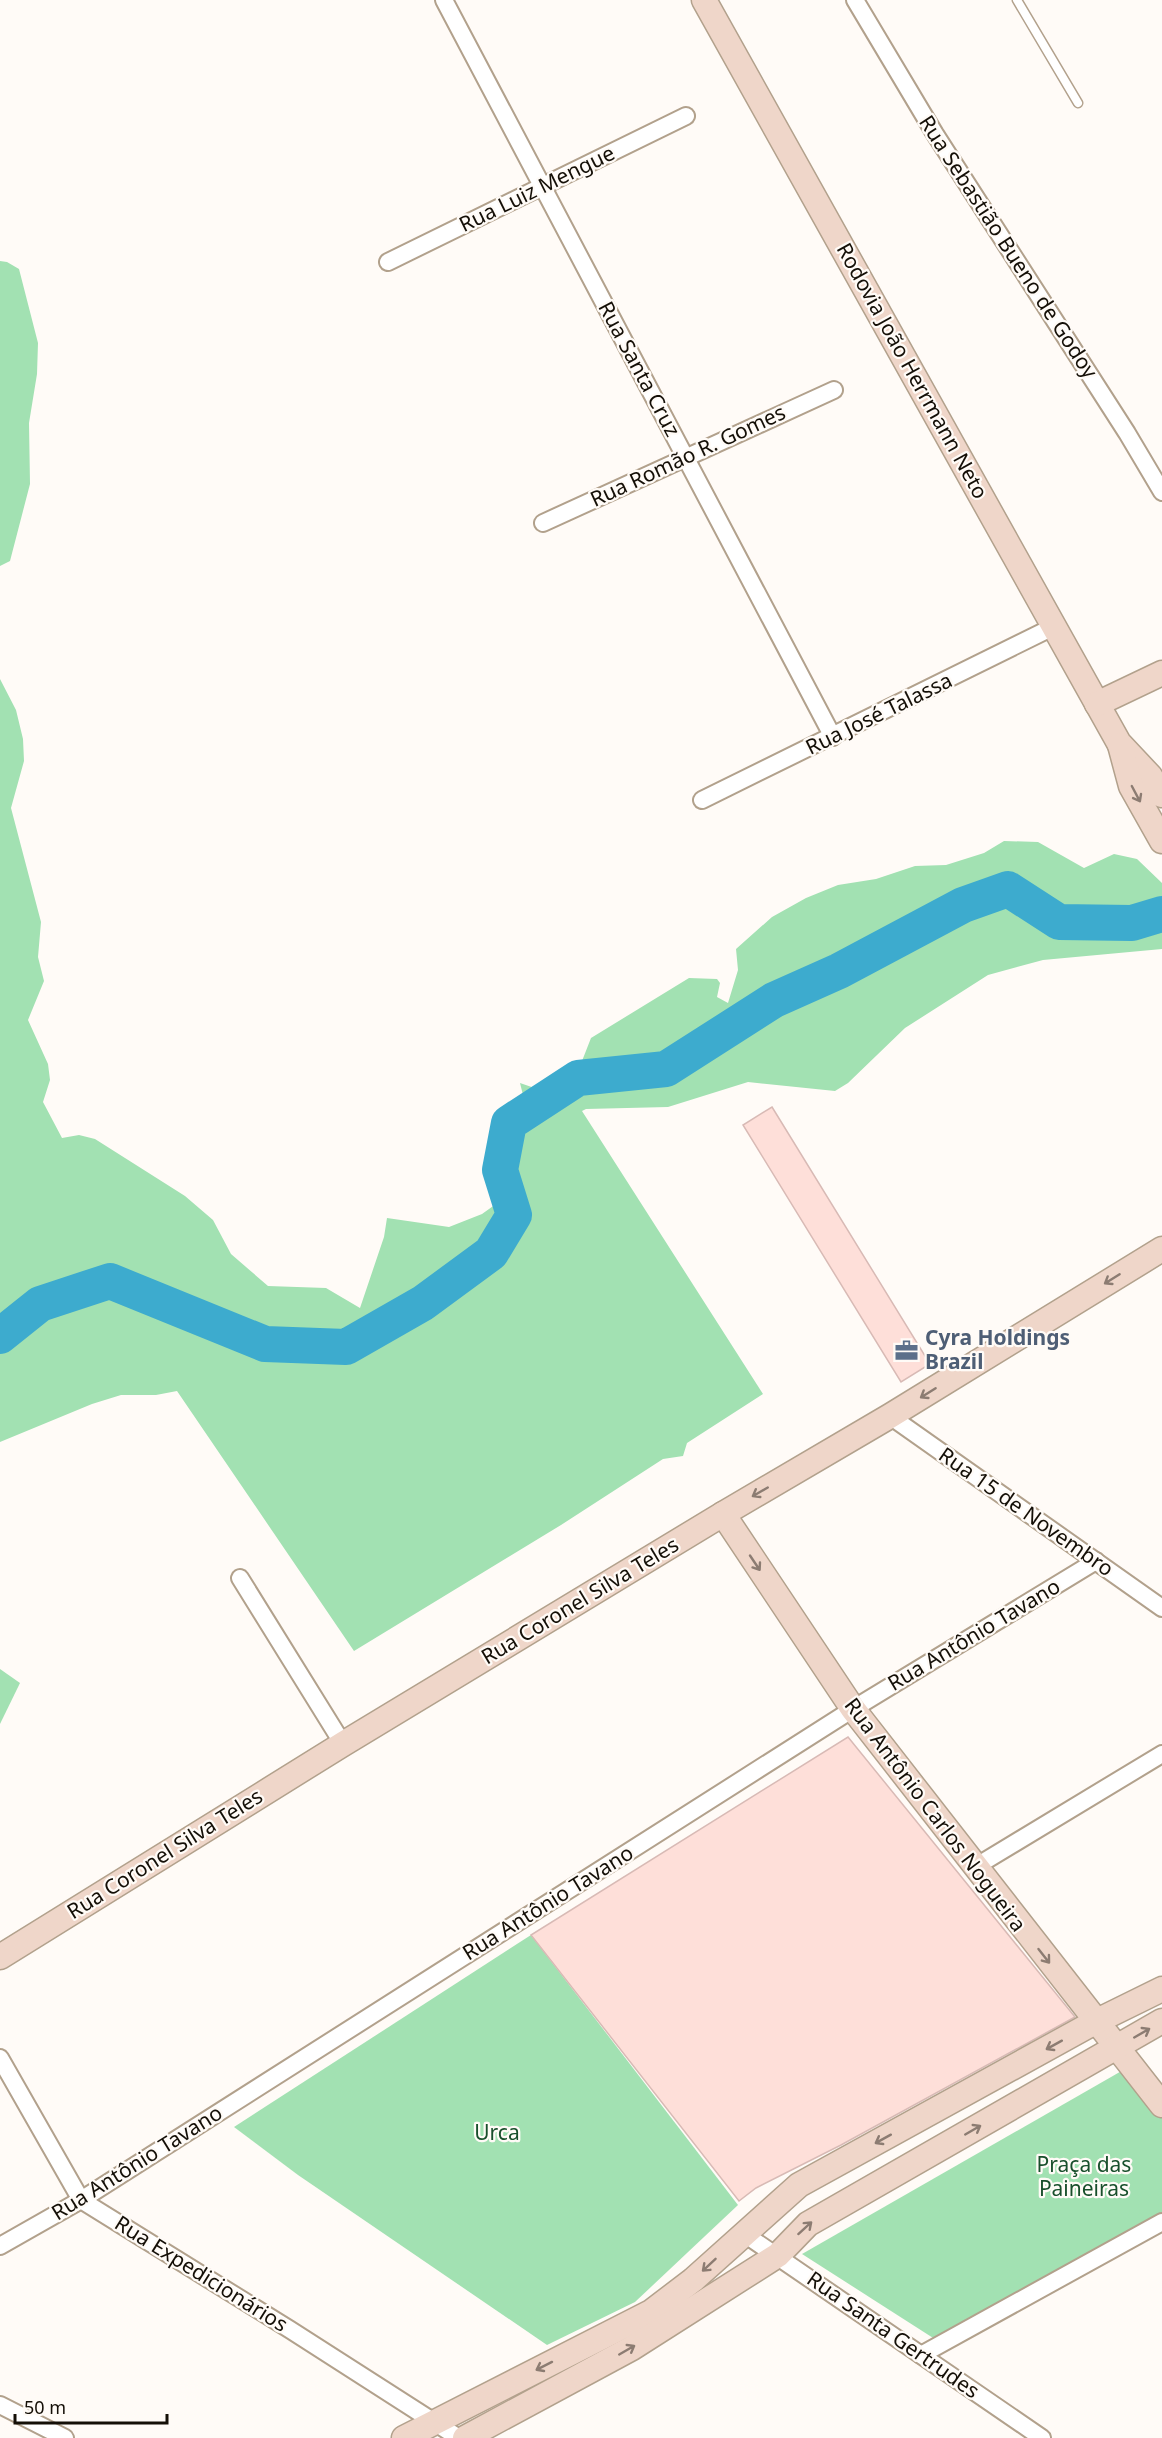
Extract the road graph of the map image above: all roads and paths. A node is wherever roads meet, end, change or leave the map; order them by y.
1 (444, 0) edge
2 (704, 0) edge
3 (855, 0) edge
4 (1017, 0) edge
5 (1078, 103) dead end
6 (686, 116) dead end
7 (543, 186) junction
8 (388, 262) dead end
9 (834, 390) dead end
10 (685, 457) junction
11 (1162, 492) edge
12 (543, 523) dead end
13 (1054, 626) junction
14 (1162, 674) edge
15 (1097, 704) junction
16 (833, 737) junction
17 (1119, 742) junction
18 (1162, 795) edge
19 (702, 800) dead end
20 (1162, 841) edge
21 (1162, 1249) edge
22 (890, 1416) junction
23 (723, 1514) junction
24 (1096, 1561) junction
25 (240, 1578) dead end
26 (1162, 1608) edge
27 (853, 1709) junction
28 (343, 1744) junction
29 (1162, 1754) edge
30 (975, 1867) junction
31 (0, 1957) edge
32 (1162, 1989) edge
33 (1162, 2021) edge
34 (1095, 2022) junction
35 (1116, 2048) junction
36 (0, 2058) edge
37 (1162, 2105) edge
38 (81, 2200) junction
39 (1162, 2222) edge
40 (743, 2233) junction
41 (0, 2246) edge
42 (778, 2255) junction
43 (921, 2355) junction
44 (0, 2405) edge
45 (434, 2422) junction
46 (61, 2437) edge
47 (404, 2438) edge
48 (459, 2438) edge
49 (465, 2438) edge
50 (1042, 2438) edge

1 - 7 street, Rua Santa Cruz
2 - 13 street, Rodovia João Herrmann Neto
3 - 11 street, Rua Sebastião Bueno de Godoy
4 - 5 lane
6 - 7 street, Rua Luiz Mengue
7 - 8 street, Rua Luiz Mengue
7 - 10 street, Rua Santa Cruz
9 - 10 street, Rua Romão R. Gomes
10 - 12 street, Rua Romão R. Gomes
10 - 16 street, Rua Santa Cruz
13 - 15 street, Rodovia João Herrmann Neto
13 - 16 street, Rua José Talassa
14 - 15 street
15 - 17 street, Rodovia João Herrmann Neto
16 - 19 street, Rua José Talassa
17 - 18 street, Rodovia João Herrmann Neto
17 -> 20 street, Rodovia João Herrmann Neto
21 -> 22 street, Rua Coronel Silva Teles
22 -> 23 street, Rua Coronel Silva Teles
22 - 24 street, Rua 15 de Novembro
23 -> 27 street, Rua Antônio Carlos Nogueira
23 - 28 street, Rua Coronel Silva Teles
24 - 26 street, Rua 15 de Novembro
24 - 27 street, Rua Antônio Tavano
25 - 28 street
27 - 30 street, Rua Antônio Carlos Nogueira
27 - 38 street, Rua Antônio Tavano
28 - 31 street, Rua Coronel Silva Teles
29 - 30 street
30 -> 34 street, Rua Antônio Carlos Nogueira
32 - 34 street
35 -> 33 street
34 - 35 street, Rua Antônio Carlos Nogueira
34 -> 40 street
35 - 37 street, Rua Antônio Carlos Nogueira
42 -> 35 street
36 - 38 street, Rua Expedicionários
38 - 41 street, Rua Antônio Tavano
38 - 45 street, Rua Expedicionários
39 - 43 street
40 - 42 street, Rua Santa Gertrudes
40 -> 45 street
42 - 43 street, Rua Santa Gertrudes
49 -> 42 street
43 - 50 street, Rua Santa Gertrudes
44 - 46 street
45 - 47 street
45 - 48 street, Rua Expedicionários

